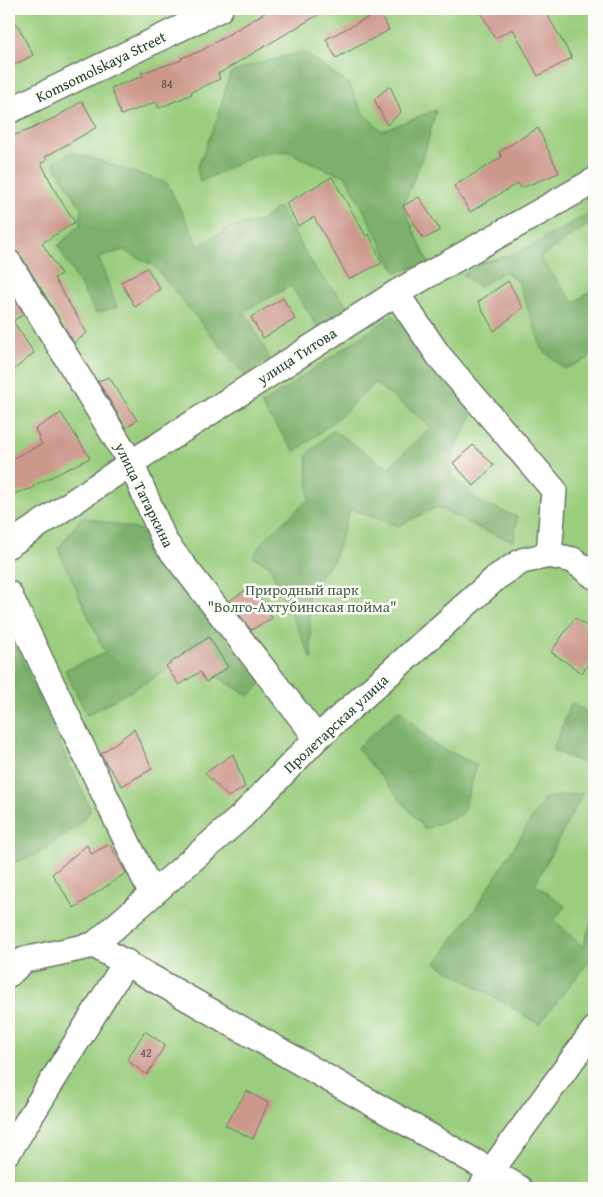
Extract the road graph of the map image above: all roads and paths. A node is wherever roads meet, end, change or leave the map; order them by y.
1 (220, 9) edge
2 (9, 111) edge
3 (594, 181) edge
4 (9, 263) edge
5 (396, 293) junction
6 (131, 463) junction
7 (9, 545) edge
8 (549, 555) junction
9 (594, 576) edge
10 (9, 594) edge
11 (317, 738) junction
12 (152, 894) junction
13 (94, 945) junction
14 (126, 962) junction
15 (9, 974) edge
16 (594, 1030) edge
17 (9, 1151) edge
18 (486, 1180) edge
19 (519, 1188) edge

1 - 2 street, Komsomolskaya Street
3 - 5 street, улица Титова
4 - 6 street, улица Татаркина
5 - 6 street, улица Титова
5 - 8 street
6 - 7 street, улица Титова
6 - 11 street, улица Татаркина
8 - 9 street, Пролетарская улица
8 - 11 street, Пролетарская улица
10 - 12 street
11 - 12 street, Пролетарская улица
12 - 13 street, Пролетарская улица
13 - 14 street
13 - 15 street
14 - 17 street
14 - 18 street
16 - 18 street
18 - 19 street

